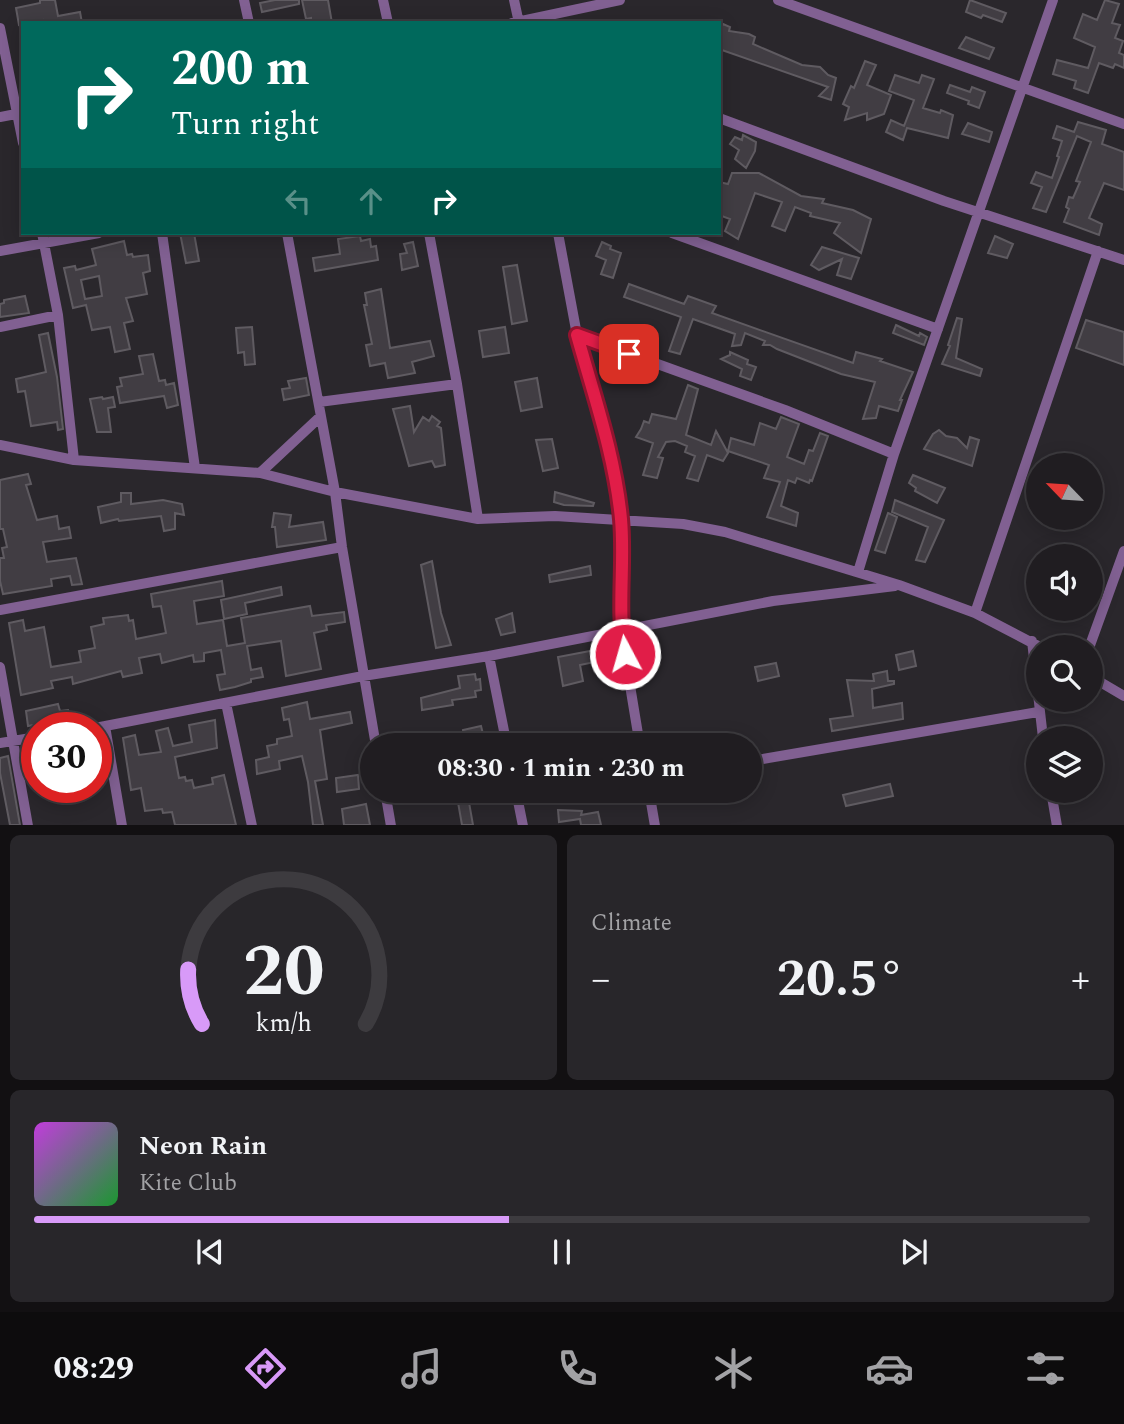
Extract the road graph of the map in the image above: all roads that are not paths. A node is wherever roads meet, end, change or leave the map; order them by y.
1 (244, 0) edge
2 (383, 0) edge
3 (514, 0) edge
4 (620, 0) edge
5 (778, 0) edge
6 (1053, 0) edge
7 (249, 21) edge
8 (388, 21) edge
9 (516, 21) edge
10 (521, 21) edge
11 (0, 28) edge
12 (1022, 87) junction
13 (20, 113) edge
14 (0, 117) edge
15 (721, 119) edge
16 (1124, 124) edge
17 (979, 213) junction
18 (71, 235) edge
19 (162, 235) edge
20 (288, 235) edge
21 (429, 235) edge
22 (558, 235) edge
23 (678, 235) edge
24 (43, 237) edge
25 (0, 251) edge
26 (1098, 251) junction
27 (1124, 260) edge
28 (58, 315) junction
29 (0, 327) edge
30 (938, 329) junction
31 (577, 335) junction
32 (457, 384) junction
33 (319, 402) junction
34 (321, 416) junction
35 (0, 445) edge
36 (894, 454) junction
37 (74, 460) junction
38 (195, 468) junction
39 (260, 473) junction
40 (335, 492) junction
41 (478, 519) junction
42 (621, 521) junction
43 (342, 547) junction
44 (1124, 551) edge
45 (858, 572) junction
46 (899, 586) junction
47 (0, 610) edge
48 (975, 613) junction
49 (621, 631) junction
50 (1094, 635) edge
51 (1026, 638) edge
52 (489, 656) junction
53 (0, 667) edge
54 (363, 676) junction
55 (1103, 684) edge
56 (1124, 696) edge
57 (226, 703) junction
58 (1038, 712) joint
59 (112, 725) edge
60 (1041, 726) edge
61 (374, 733) edge
62 (504, 733) edge
63 (638, 733) edge
64 (21, 740) edge
65 (12, 741) junction
66 (0, 743) edge
67 (762, 759) edge
68 (112, 780) edge
69 (387, 803) edge
70 (518, 803) edge
71 (651, 803) edge
72 (1053, 803) edge
73 (28, 825) edge
74 (122, 825) edge
75 (252, 825) edge
76 (391, 825) edge
77 (523, 825) edge
78 (655, 825) edge
79 (1057, 825) edge

1 - 7 street
2 - 8 street
3 - 9 street
4 - 10 street
5 - 12 street
6 - 12 street
11 - 13 street
12 - 16 street
12 - 17 street
13 - 14 street
15 - 17 street
17 - 26 street
17 - 30 street
18 - 24 street
19 - 38 street
20 - 33 street
21 - 32 street
22 - 31 street
23 - 30 street
24 - 25 street
24 - 28 street
26 - 27 street
26 - 48 street
28 - 29 street
28 - 37 street
30 - 36 street
31 - 36 street
31 - 42 street
32 - 33 street
32 - 41 street
33 - 34 street
34 - 39 street
34 - 40 street
35 - 37 street
36 - 45 street
37 - 38 street
38 - 39 street
39 - 40 street
40 - 41 street
40 - 43 street
41 - 42 street
42 - 45 street
42 - 49 street
43 - 47 street
43 - 54 street
44 - 50 street
45 - 46 street
46 - 48 street
46 - 49 street
48 - 51 street
49 - 52 street
49 - 63 street
52 - 54 street
52 - 62 street
53 - 65 street
54 - 57 street
54 - 61 street
55 - 56 street
57 - 59 street
57 - 75 street
58 - 60 street
58 - 67 street
64 - 65 street
65 - 66 street
65 - 73 street
68 - 74 street
69 - 76 street
70 - 77 street
71 - 78 street
72 - 79 street

